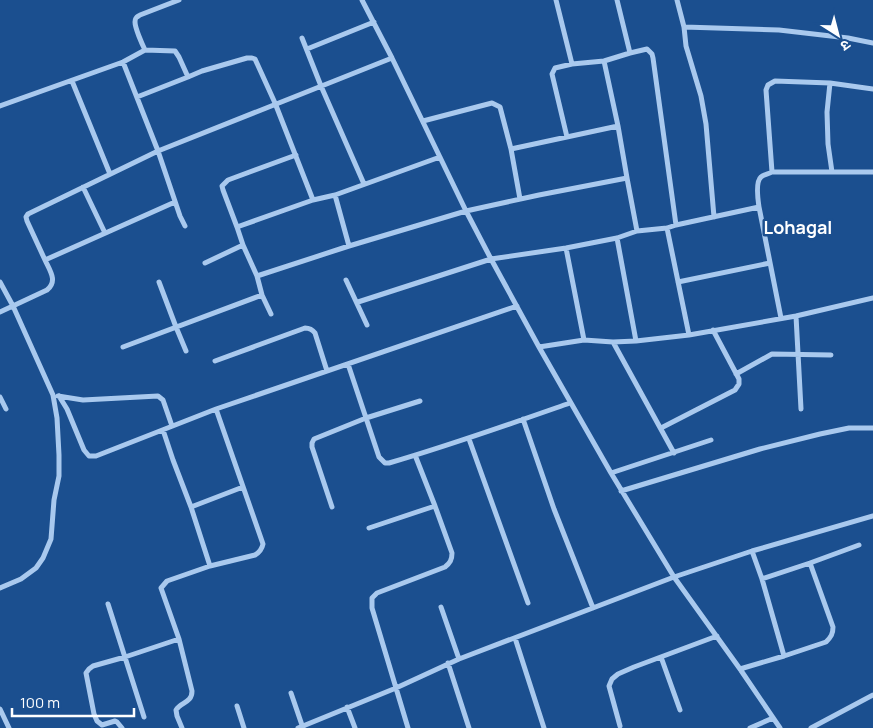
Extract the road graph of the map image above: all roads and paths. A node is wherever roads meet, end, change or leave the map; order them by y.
1 (179, 0) edge
2 (362, 0) edge
3 (556, 0) edge
4 (617, 0) edge
5 (677, 0) edge
6 (374, 22) junction
7 (684, 28) junction
8 (302, 38) dead end
9 (873, 43) edge
10 (307, 49) junction
11 (145, 50) junction
12 (630, 53) junction
13 (392, 58) junction
14 (604, 61) junction
15 (123, 62) junction
16 (572, 64) junction
17 (188, 77) junction
18 (72, 81) junction
19 (830, 83) junction
20 (321, 86) junction
21 (873, 89) edge
22 (137, 97) junction
23 (275, 104) junction
24 (0, 106) edge
25 (423, 121) junction
26 (618, 126) junction
27 (567, 137) junction
28 (510, 149) junction
29 (158, 151) junction
30 (296, 154) junction
31 (440, 157) junction
32 (772, 172) junction
33 (832, 172) junction
34 (873, 172) edge
35 (110, 174) junction
36 (627, 178) junction
37 (364, 184) junction
38 (84, 187) junction
39 (334, 195) junction
40 (520, 199) junction
41 (313, 200) junction
42 (175, 202) junction
43 (759, 207) junction
44 (466, 211) junction
45 (714, 217) junction
46 (676, 225) junction
47 (185, 226) dead end
48 (237, 227) junction
49 (667, 228) junction
50 (637, 231) junction
51 (105, 233) junction
52 (617, 238) junction
53 (243, 245) junction
54 (349, 246) junction
55 (566, 248) junction
56 (492, 259) junction
57 (45, 260) junction
58 (205, 263) dead end
59 (770, 263) junction
60 (257, 276) junction
61 (346, 280) dead end
62 (0, 282) edge
63 (159, 282) dead end
64 (678, 282) junction
65 (262, 295) junction
66 (873, 298) edge
67 (358, 302) junction
68 (12, 306) junction
69 (517, 306) junction
70 (0, 312) edge
71 (271, 314) dead end
72 (796, 316) junction
73 (781, 318) junction
74 (367, 325) dead end
75 (176, 327) junction
76 (714, 330) junction
77 (688, 335) junction
78 (584, 340) junction
79 (636, 341) junction
80 (614, 342) junction
81 (123, 347) dead end
82 (539, 347) junction
83 (186, 351) dead end
84 (798, 354) junction
85 (831, 355) dead end
86 (215, 362) dead end
87 (348, 364) junction
88 (327, 371) junction
89 (736, 374) junction
90 (52, 395) junction
91 (59, 396) junction
92 (0, 397) edge
93 (420, 401) dead end
94 (570, 402) junction
95 (6, 409) dead end
96 (216, 409) junction
97 (801, 409) dead end
98 (366, 418) junction
99 (523, 420) junction
100 (172, 426) junction
101 (661, 428) junction
102 (873, 428) edge
103 (163, 430) junction
104 (469, 439) junction
105 (711, 440) dead end
106 (674, 453) junction
107 (415, 456) junction
108 (610, 473) junction
109 (244, 487) junction
110 (621, 491) junction
111 (435, 506) junction
112 (191, 507) junction
113 (332, 507) dead end
114 (873, 516) edge
115 (369, 528) dead end
116 (859, 545) dead end
117 (752, 551) junction
118 (810, 563) junction
119 (210, 566) junction
120 (674, 577) junction
121 (762, 579) junction
122 (0, 588) edge
123 (528, 603) dead end
124 (108, 604) dead end
125 (440, 607) dead end
126 (593, 608) junction
127 (717, 636) junction
128 (515, 638) junction
129 (178, 639) junction
130 (784, 656) junction
131 (125, 657) junction
132 (660, 657) junction
133 (458, 659) junction
134 (448, 663) junction
135 (740, 669) junction
136 (396, 688) junction
137 (291, 693) dead end
138 (873, 695) edge
139 (236, 706) dead end
140 (347, 707) junction
141 (0, 709) edge
142 (680, 710) dead end
143 (144, 717) dead end
144 (772, 718) junction
145 (620, 726) dead end
146 (9, 728) edge
147 (122, 728) edge
148 (182, 728) edge
149 (244, 728) edge
150 (301, 728) edge
151 (355, 728) edge
152 (408, 728) edge
153 (469, 728) edge
154 (544, 728) edge
155 (750, 728) edge
156 (780, 728) edge
157 (811, 728) edge

1 - 11 street
2 - 6 street
3 - 16 street
4 - 12 street
5 - 7 street
6 - 10 street
6 - 13 street
7 - 9 street
7 - 45 street
8 - 10 street
10 - 20 street
11 - 15 street
11 - 17 street
12 - 14 street
12 - 46 street
13 - 20 street
13 - 25 street
14 - 16 street
14 - 26 street
15 - 18 street
15 - 22 street
16 - 27 street
17 - 22 street
17 - 23 street
18 - 24 street
18 - 35 street
19 - 21 street
19 - 32 street
19 - 33 street
20 - 23 street
20 - 37 street
22 - 29 street
23 - 29 street
23 - 30 street
25 - 28 street
25 - 31 street
26 - 27 street
26 - 36 street
27 - 28 street
28 - 40 street
29 - 35 street
29 - 42 street
30 - 41 street
30 - 48 street
31 - 37 street
31 - 44 street
32 - 33 street
32 - 43 street
33 - 34 street
35 - 38 street
36 - 40 street
36 - 50 street
37 - 39 street
38 - 51 street
38 - 57 street
39 - 41 street
39 - 54 street
40 - 44 street
41 - 48 street
42 - 47 street
42 - 51 street
43 - 45 street
43 - 59 street
44 - 54 street
44 - 56 street
45 - 46 street
46 - 49 street
48 - 53 street
49 - 50 street
49 - 64 street
50 - 52 street
51 - 57 street
52 - 55 street
52 - 79 street
53 - 58 street
53 - 60 street
54 - 60 street
55 - 56 street
55 - 78 street
56 - 67 street
56 - 69 street
57 - 68 street
59 - 64 street
59 - 73 street
60 - 65 street
61 - 67 street
62 - 68 street
63 - 75 street
64 - 77 street
65 - 71 street
65 - 75 street
66 - 72 street
67 - 74 street
68 - 70 street
68 - 90 street
69 - 82 street
69 - 87 street
72 - 73 street
72 - 84 street
73 - 76 street
75 - 81 street
75 - 83 street
76 - 77 street
76 - 89 street
77 - 79 street
78 - 80 street
78 - 82 street
79 - 80 street
80 - 101 street
82 - 94 street
84 - 85 street
84 - 89 street
84 - 97 street
86 - 88 street
87 - 88 street
87 - 98 street
88 - 96 street
89 - 101 street
90 - 91 street
90 - 122 street
91 - 100 street
91 - 103 street
92 - 95 street
93 - 98 street
94 - 99 street
94 - 108 street
96 - 100 street
96 - 109 street
98 - 107 street
98 - 113 street
99 - 104 street
99 - 126 street
100 - 103 street
101 - 106 street
102 - 110 street
103 - 112 street
104 - 107 street
104 - 123 street
105 - 106 street
106 - 108 street
107 - 111 street
108 - 110 street
109 - 112 street
109 - 119 street
110 - 120 street
111 - 115 street
111 - 136 street
112 - 119 street
114 - 117 street
116 - 118 street
117 - 120 street
117 - 121 street
118 - 121 street
118 - 130 street
119 - 129 street
120 - 126 street
120 - 127 street
121 - 130 street
124 - 131 street
125 - 133 street
126 - 128 street
127 - 132 street
127 - 135 street
128 - 133 street
128 - 154 street
129 - 131 street
129 - 148 street
130 - 135 street
131 - 143 street
131 - 147 street
132 - 142 street
132 - 145 street
133 - 134 street
134 - 136 street
134 - 153 street
135 - 144 street
136 - 140 street
136 - 152 street
137 - 150 street
138 - 157 street
139 - 149 street
140 - 150 street
140 - 151 street
141 - 146 street
144 - 155 street
144 - 156 street

